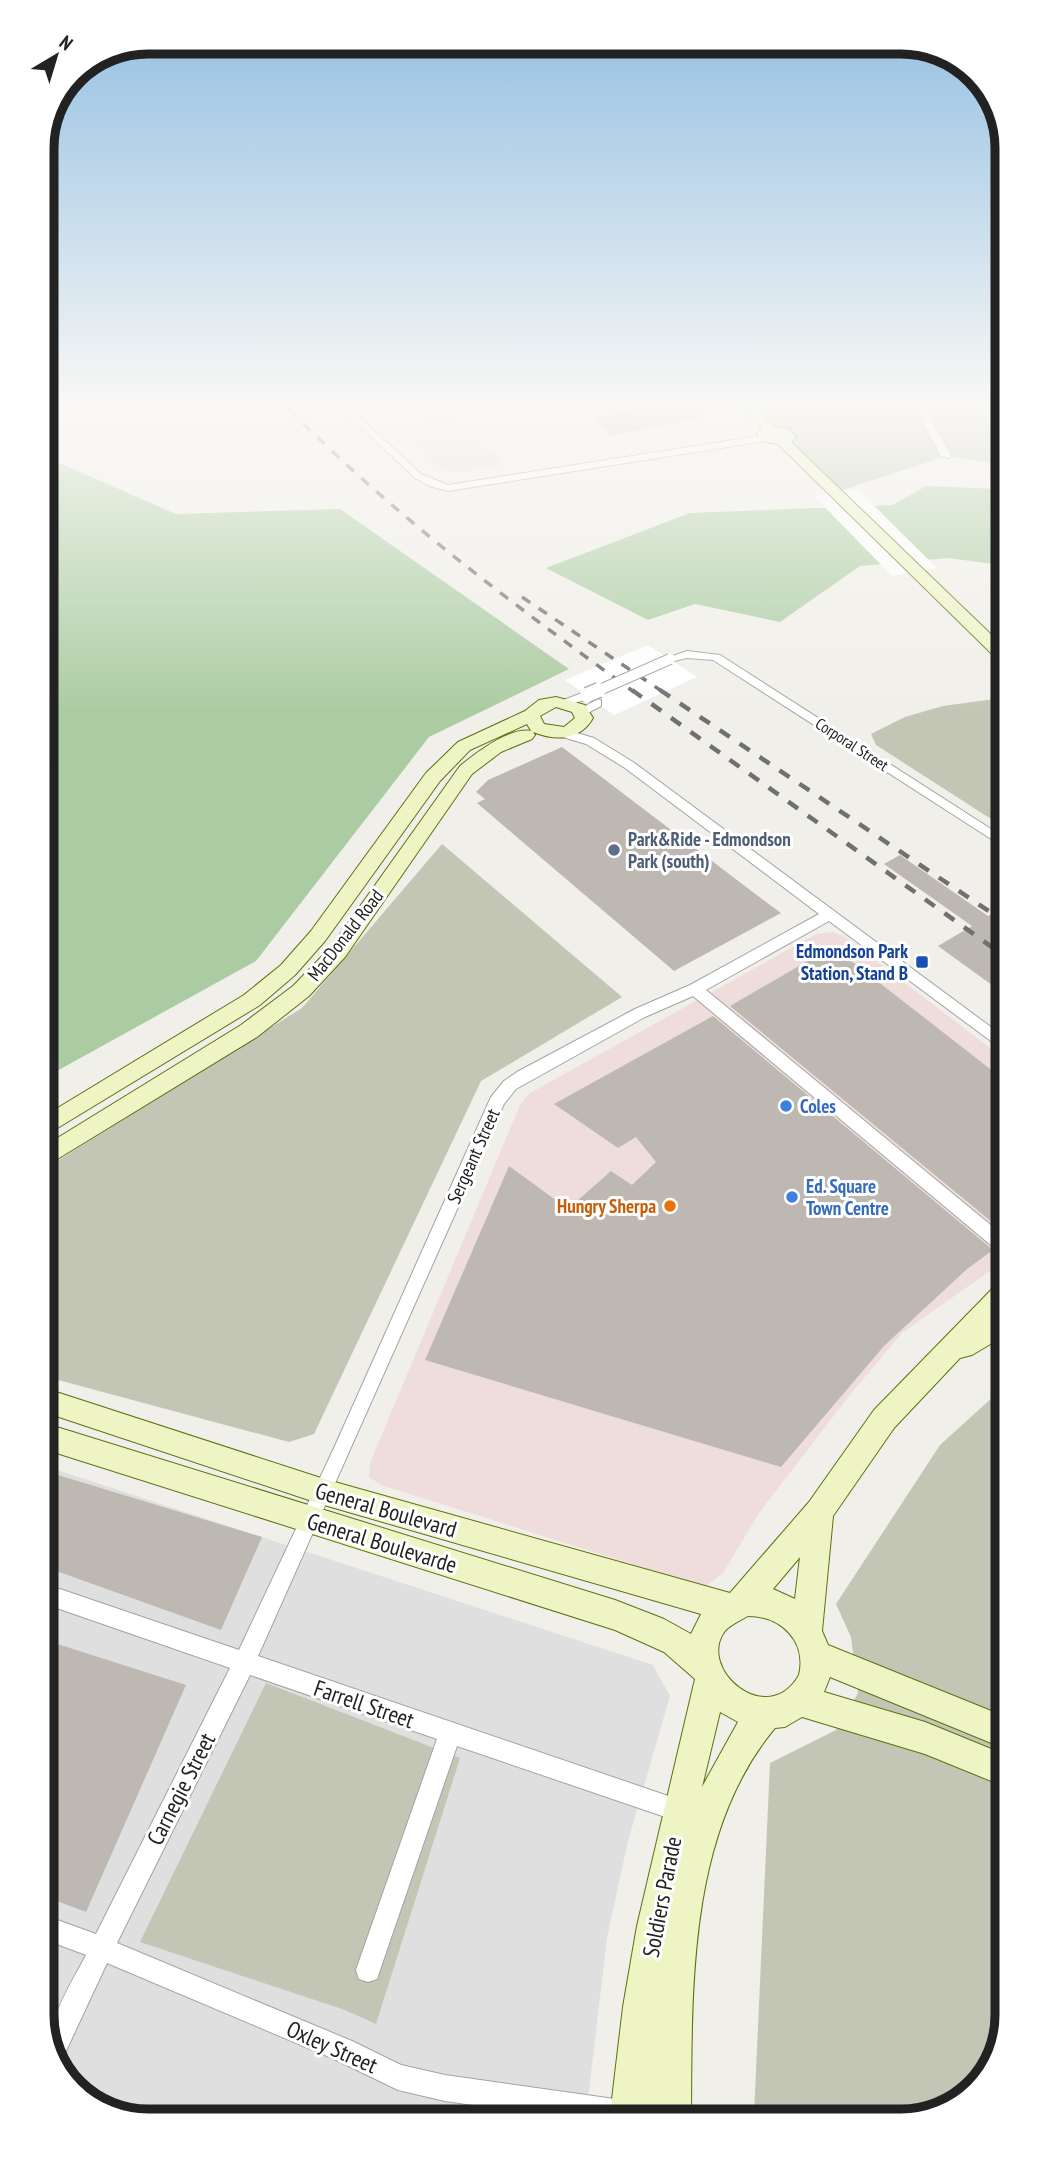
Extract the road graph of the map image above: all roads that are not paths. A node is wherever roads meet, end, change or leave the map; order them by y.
1 (854, 510) edge
2 (916, 572) joint
3 (995, 647) edge
4 (587, 708) junction
5 (545, 725) junction
6 (629, 765) junction
7 (995, 837) edge
8 (829, 915) junction
9 (695, 989) junction
10 (252, 1000) junction
11 (272, 1015) junction
12 (995, 1038) edge
13 (54, 1121) edge
14 (54, 1152) edge
15 (995, 1239) edge
16 (995, 1303) edge
17 (995, 1328) edge
18 (942, 1359) junction
19 (54, 1403) edge
20 (145, 1433) junction
21 (54, 1439) edge
22 (324, 1492) junction
23 (819, 1512) junction
24 (309, 1521) junction
25 (54, 1597) edge
26 (736, 1604) junction
27 (811, 1643) junction
28 (245, 1662) junction
29 (708, 1674) junction
30 (801, 1701) junction
31 (766, 1714) junction
32 (995, 1728) edge
33 (450, 1733) junction
34 (995, 1767) edge
35 (680, 1811) junction
36 (54, 1931) edge
37 (100, 1948) junction
38 (680, 1956) junction
39 (368, 1970) dead end
40 (58, 2040) edge
41 (588, 2109) edge
42 (630, 2109) edge
43 (646, 2109) edge
44 (672, 2109) edge

1 - 2 street
2 - 3 street
4 - 5 street
4 - 5 street
4 - 6 street
4 - 7 street, Corporal Street
5 - 6 street
5 - 10 street, MacDonald Road
5 - 11 street, MacDonald Road
6 - 8 street
8 - 9 street, Sergeant Street
8 - 12 street
9 - 15 street
9 - 22 street, Sergeant Street
10 - 11 street
10 - 13 street, MacDonald Road
11 - 14 street, MacDonald Road
16 - 18 street
17 - 18 street
18 - 23 street
19 - 20 street, General Boulevard
20 - 22 street, General Boulevard
20 - 24 street
21 - 24 street, General Boulevarde
22 - 24 street, Sergeant Street
22 - 26 street, General Boulevard
23 - 26 street
23 - 27 street
24 - 28 street, Carnegie Street
24 - 29 street, General Boulevarde
25 - 28 street, Farrell Street
26 - 27 street
26 - 29 street
27 - 30 street
27 - 32 street
28 - 33 street, Farrell Street
28 - 37 street, Carnegie Street
29 - 31 street
29 - 35 street, Soldiers Parade
30 - 31 street
30 - 34 street
31 - 38 street, Soldiers Parade
33 - 35 street, Farrell Street
33 - 39 street
35 - 42 street, Soldiers Parade
36 - 37 street, Oxley Street
37 - 40 street, Carnegie Street
37 - 41 street, Oxley Street
38 - 43 street
38 - 44 street, Soldiers Parade

